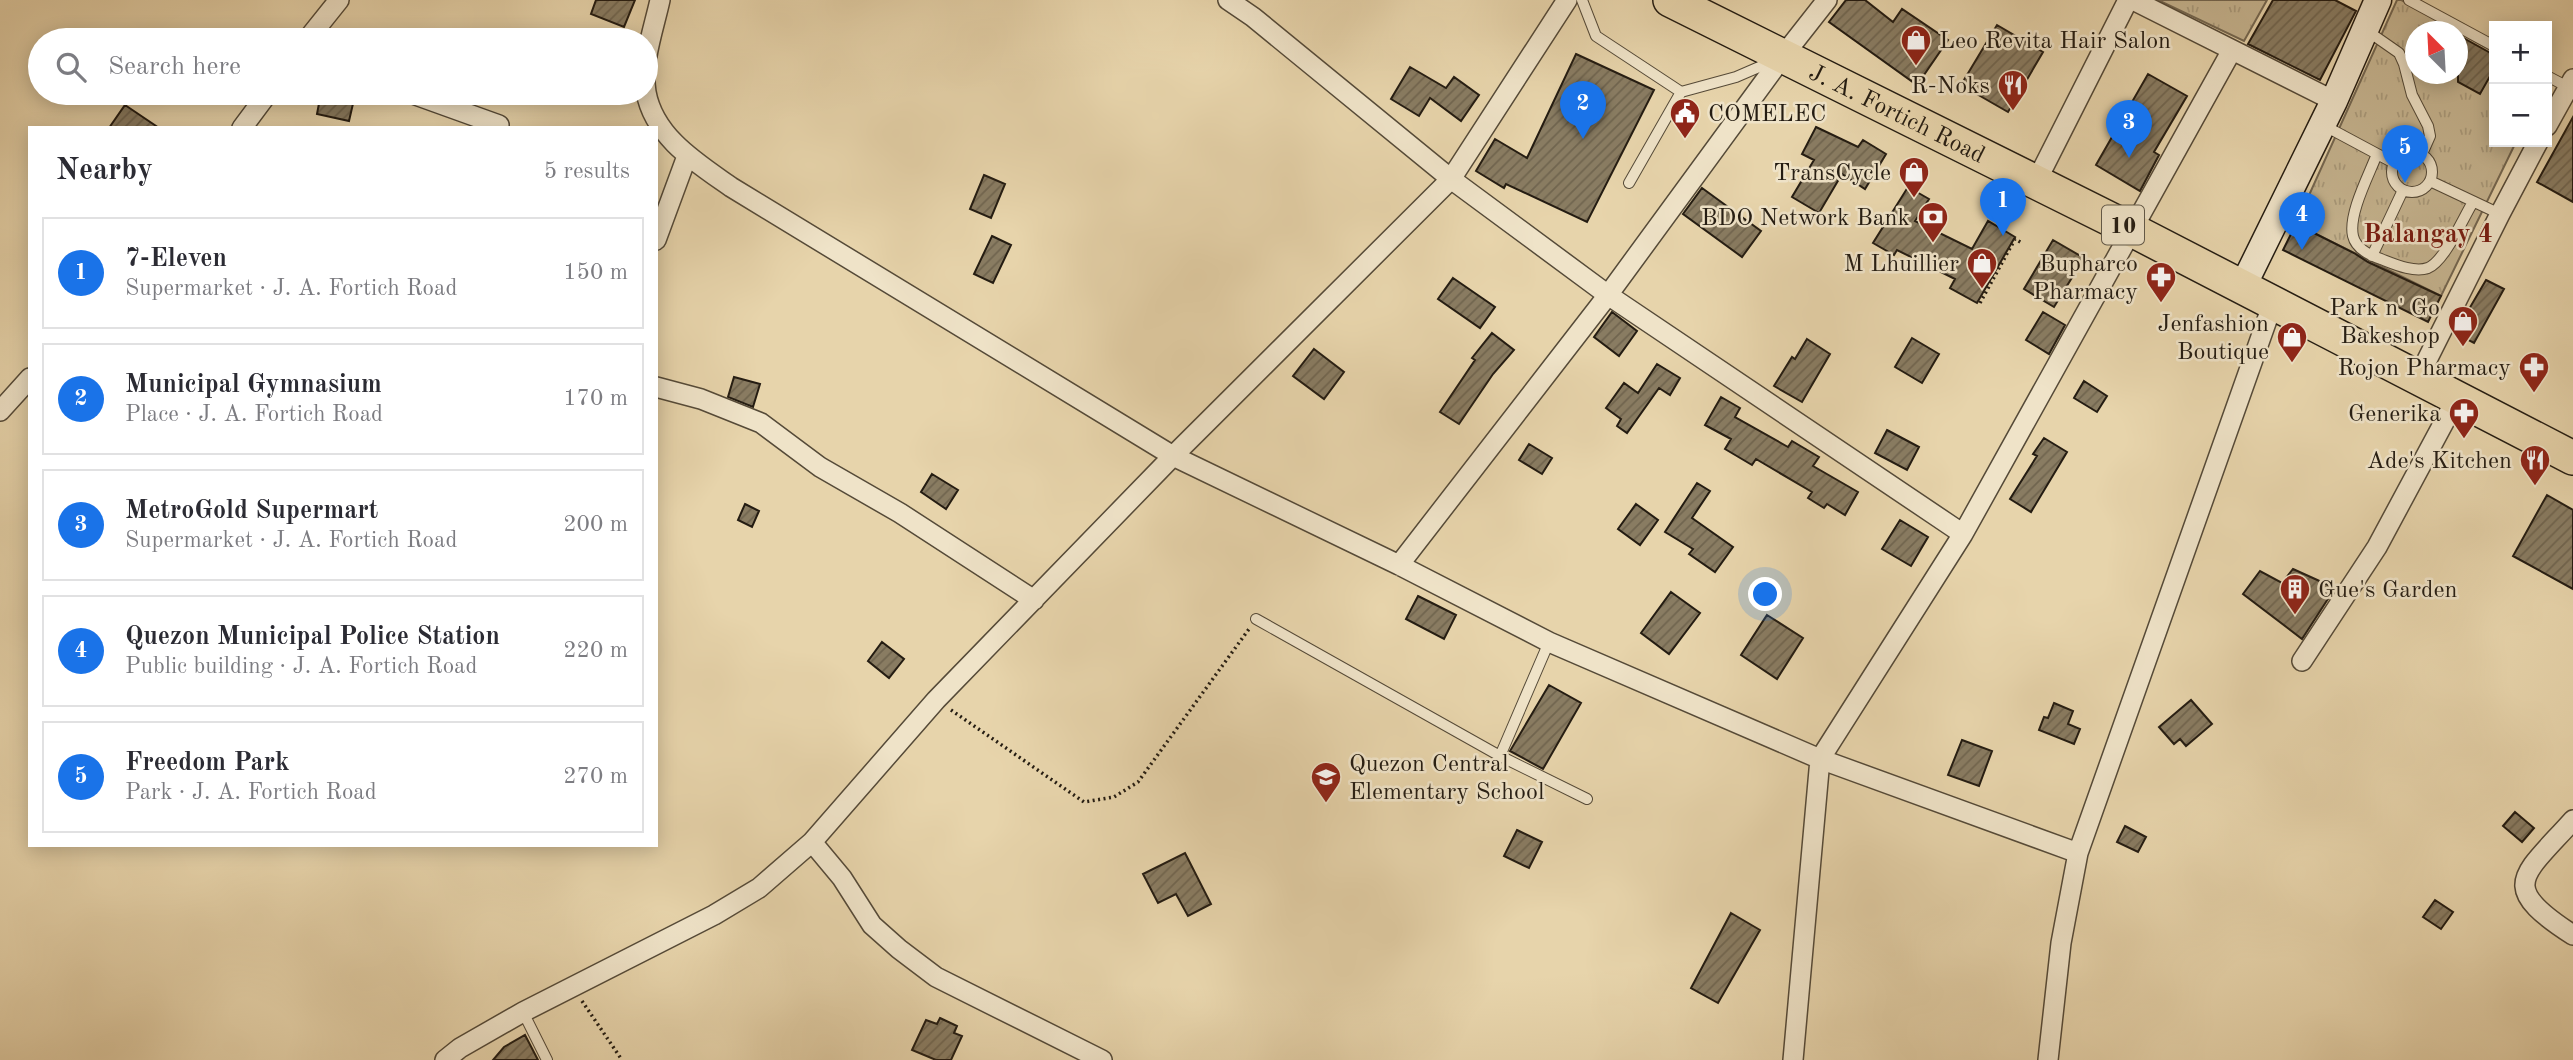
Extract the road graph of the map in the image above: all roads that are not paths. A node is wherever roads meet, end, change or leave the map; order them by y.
1 (339, 0) edge
2 (660, 0) edge
3 (1228, 0) edge
4 (1567, 0) edge
5 (1583, 0) edge
6 (1670, 0) edge
7 (1827, 0) edge
8 (2130, 0) edge
9 (2378, 0) edge
10 (2409, 0) edge
11 (317, 28) edge
12 (654, 28) edge
13 (2365, 29) junction
14 (2489, 43) edge
15 (2232, 50) junction
16 (1783, 56) junction
17 (2552, 78) edge
18 (2570, 83) edge
19 (1681, 92) junction
20 (2334, 101) junction
21 (259, 105) edge
22 (443, 105) edge
23 (651, 105) edge
24 (2552, 117) edge
25 (499, 125) dead end
26 (2323, 125) junction
27 (243, 126) edge
28 (2535, 147) edge
29 (2377, 153) junction
30 (2422, 154) junction
31 (687, 156) junction
32 (2394, 163) junction
33 (1451, 179) junction
34 (2430, 181) junction
35 (2036, 182) junction
36 (1629, 183) dead end
37 (2403, 190) junction
38 (2473, 202) junction
39 (2500, 214) junction
40 (2134, 231) junction
41 (658, 235) edge
42 (2372, 256) junction
43 (2242, 288) junction
44 (1608, 295) junction
45 (2273, 303) junction
46 (2418, 378) junction
47 (28, 380) edge
48 (658, 388) edge
49 (2457, 398) junction
50 (0, 411) edge
51 (1173, 456) junction
52 (2573, 457) edge
53 (1963, 534) junction
54 (1399, 565) junction
55 (1034, 600) junction
56 (1256, 619) road end
57 (1549, 642) junction
58 (2302, 661) dead end
59 (1500, 756) junction
60 (1820, 760) junction
61 (1587, 799) dead end
62 (2573, 820) edge
63 (812, 842) junction
64 (2078, 853) junction
65 (2573, 935) edge
66 (523, 1012) junction
67 (445, 1060) edge
68 (547, 1060) edge
69 (1102, 1060) edge
70 (1793, 1060) edge
71 (2048, 1060) edge

1 - 11 street
2 - 12 street
3 - 33 street
4 - 33 street
5 - 19 lane
6 - 16 highway, J. A. Fortich Road / 10
7 - 16 street
8 - 15 street
8 - 35 street
9 - 13 street
10 - 14 lane
13 - 20 street
13 - 30 lane
15 - 20 street
15 - 40 street
16 - 19 lane
16 - 35 highway, J. A. Fortich Road / 10
16 - 44 street
17 - 18 lane
18 - 24 street
19 - 36 lane
20 - 26 street
21 - 27 street
22 - 25 street
23 - 31 street
26 - 29 lane
26 - 43 street
28 - 39 street
29 - 32 lane
29 - 42 lane
30 - 32 lane
30 - 34 lane
31 - 41 street
31 - 51 street
32 - 37 lane
33 - 44 street
33 - 51 street
34 - 37 lane
34 - 38 lane
35 - 40 highway, J. A. Fortich Road / 10
37 - 42 lane
38 - 39 lane
38 - 42 lane
39 - 46 street
40 - 43 highway, J. A. Fortich Road / 10
40 - 53 street
43 - 45 highway, J. A. Fortich Road / 10
44 - 53 street
44 - 54 street
45 - 46 highway, J. A. Fortich Road / 10
45 - 64 street
46 - 49 highway, J. A. Fortich Road / 10
47 - 50 street
48 - 55 street
49 - 52 highway, J. A. Fortich Road / 10
49 - 58 street
51 - 54 street
51 - 55 street
53 - 60 street
54 - 57 street
55 - 63 street
56 - 59 lane
57 - 59 lane
57 - 60 street
59 - 61 lane
60 - 64 street
60 - 70 street
62 - 65 street
63 - 66 street
63 - 69 street
64 - 71 street
66 - 67 street
66 - 68 lane

